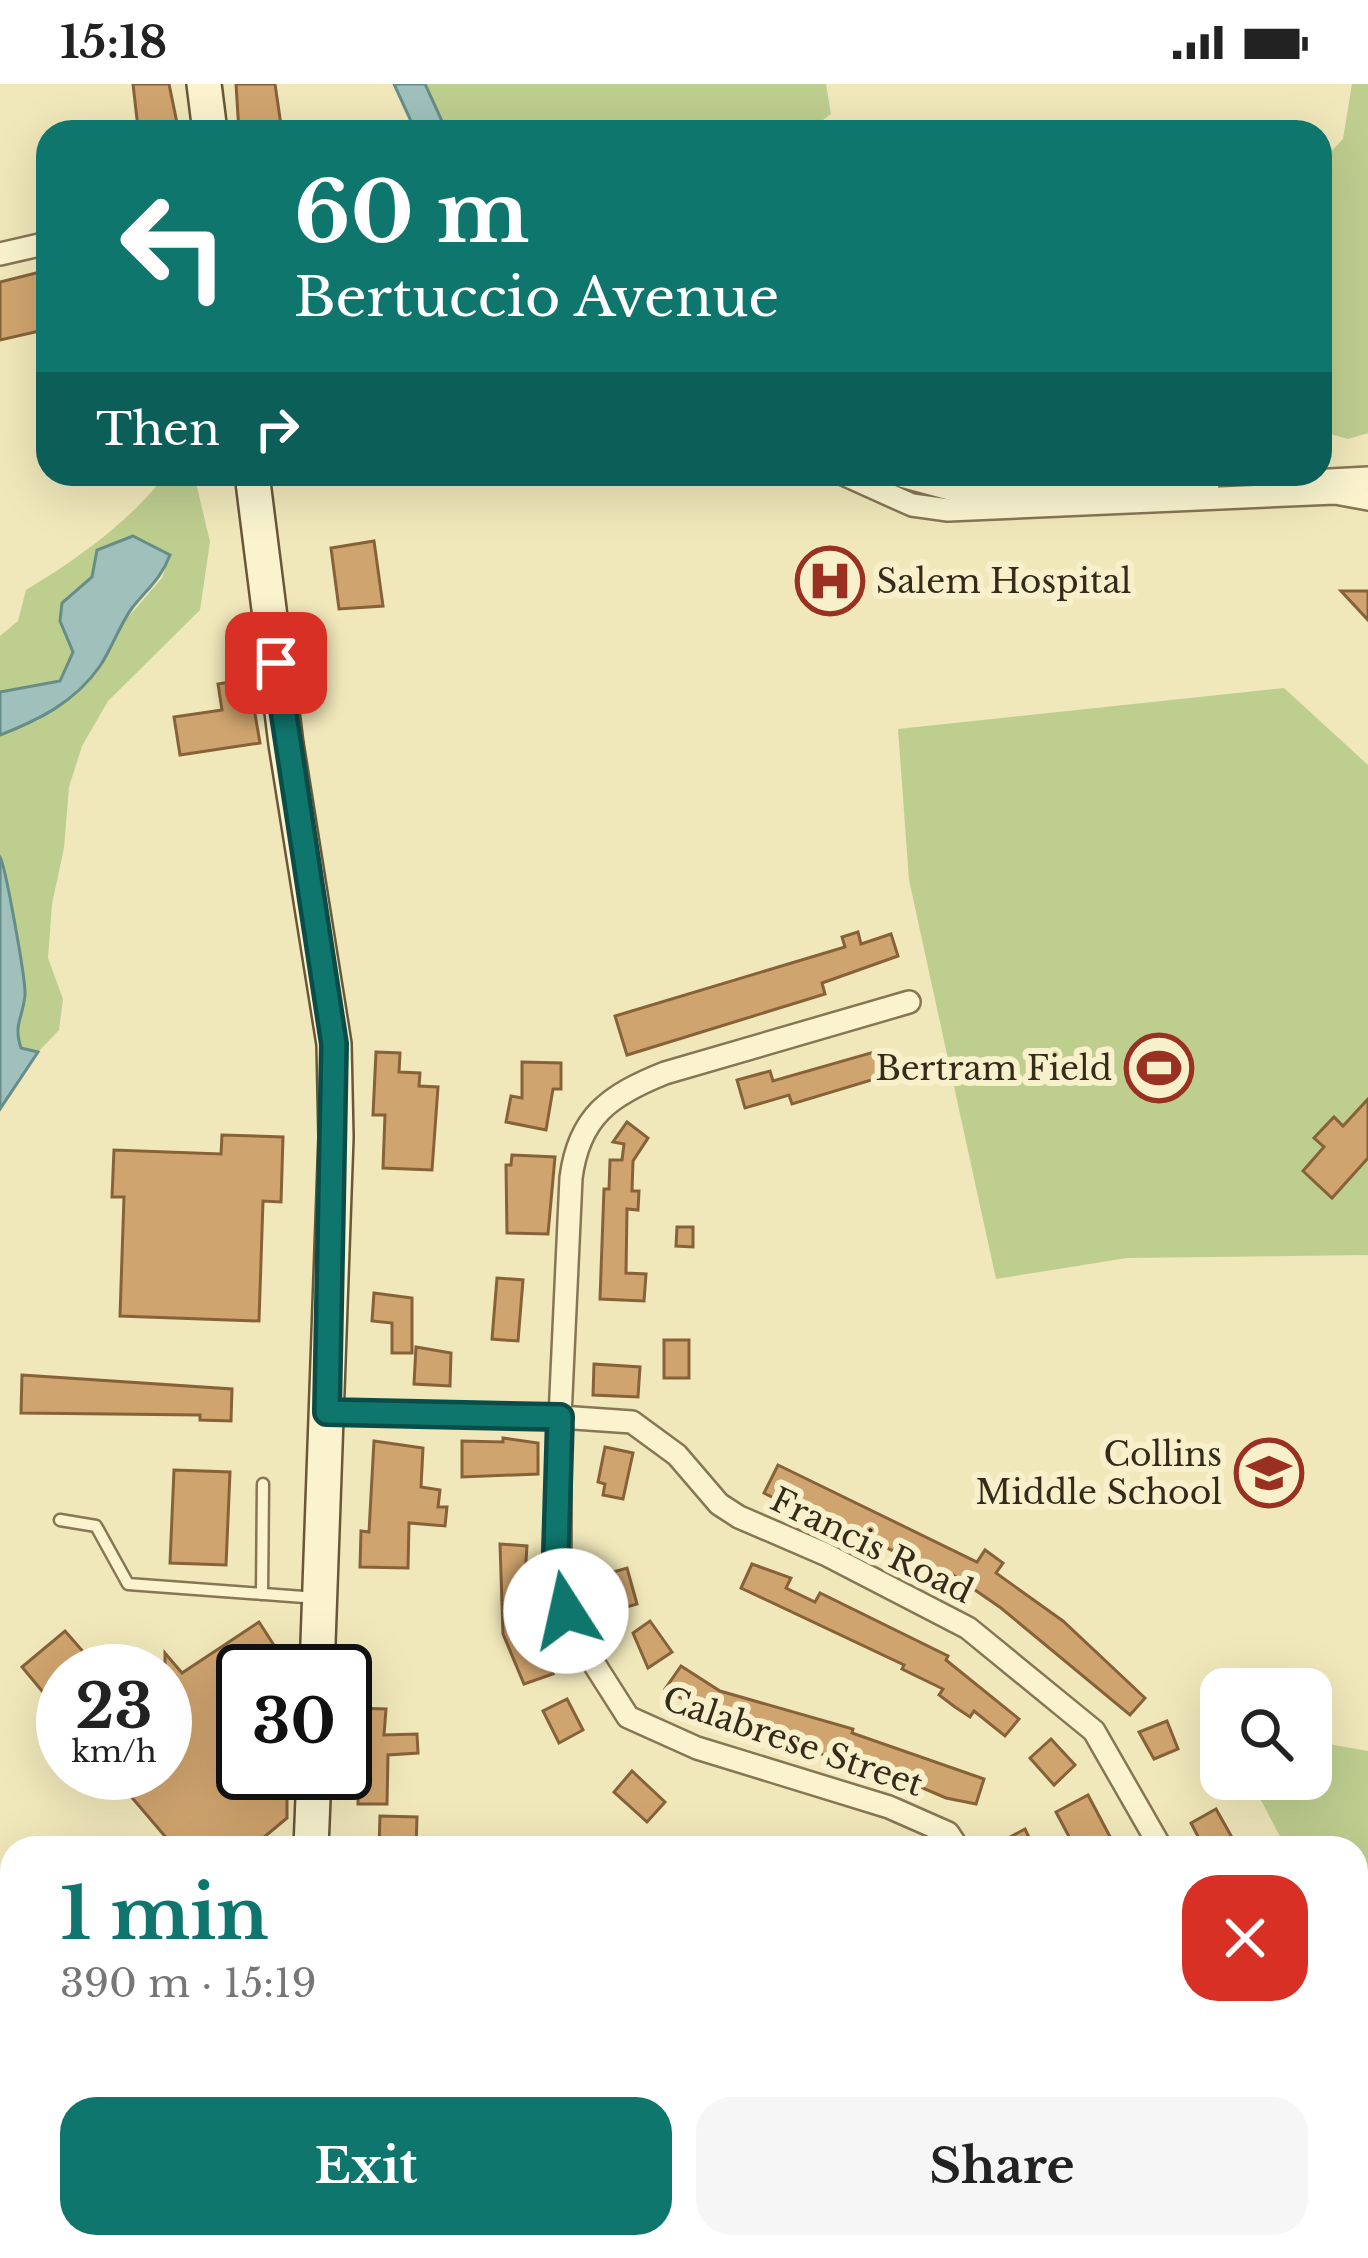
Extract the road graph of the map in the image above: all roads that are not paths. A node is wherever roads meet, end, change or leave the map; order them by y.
1 (204, 84) edge
2 (208, 120) edge
3 (36, 246) edge
4 (0, 254) edge
5 (1368, 478) edge
6 (1332, 480) edge
7 (254, 486) edge
8 (869, 486) edge
9 (939, 486) edge
10 (1240, 486) edge
11 (1033, 499) junction
12 (1368, 499) edge
13 (909, 1002) dead end
14 (327, 1412) junction
15 (560, 1417) junction
16 (263, 1484) dead end
17 (60, 1520) dead end
18 (262, 1594) junction
19 (320, 1598) junction
20 (318, 1644) edge
21 (313, 1800) edge
22 (311, 1836) edge
23 (950, 1836) edge
24 (1154, 1836) edge

1 - 2 main road
3 - 4 street
5 - 6 street
7 - 14 main road
8 - 11 street
9 - 11 street
10 - 11 street
11 - 12 street
13 - 15 street, Calabrese Street
14 - 15 street, Francis Road
14 - 19 main road
15 - 23 street, Calabrese Street
15 - 24 street, Francis Road
16 - 18 lane
17 - 18 lane
18 - 19 lane
19 - 20 main road
21 - 22 main road

